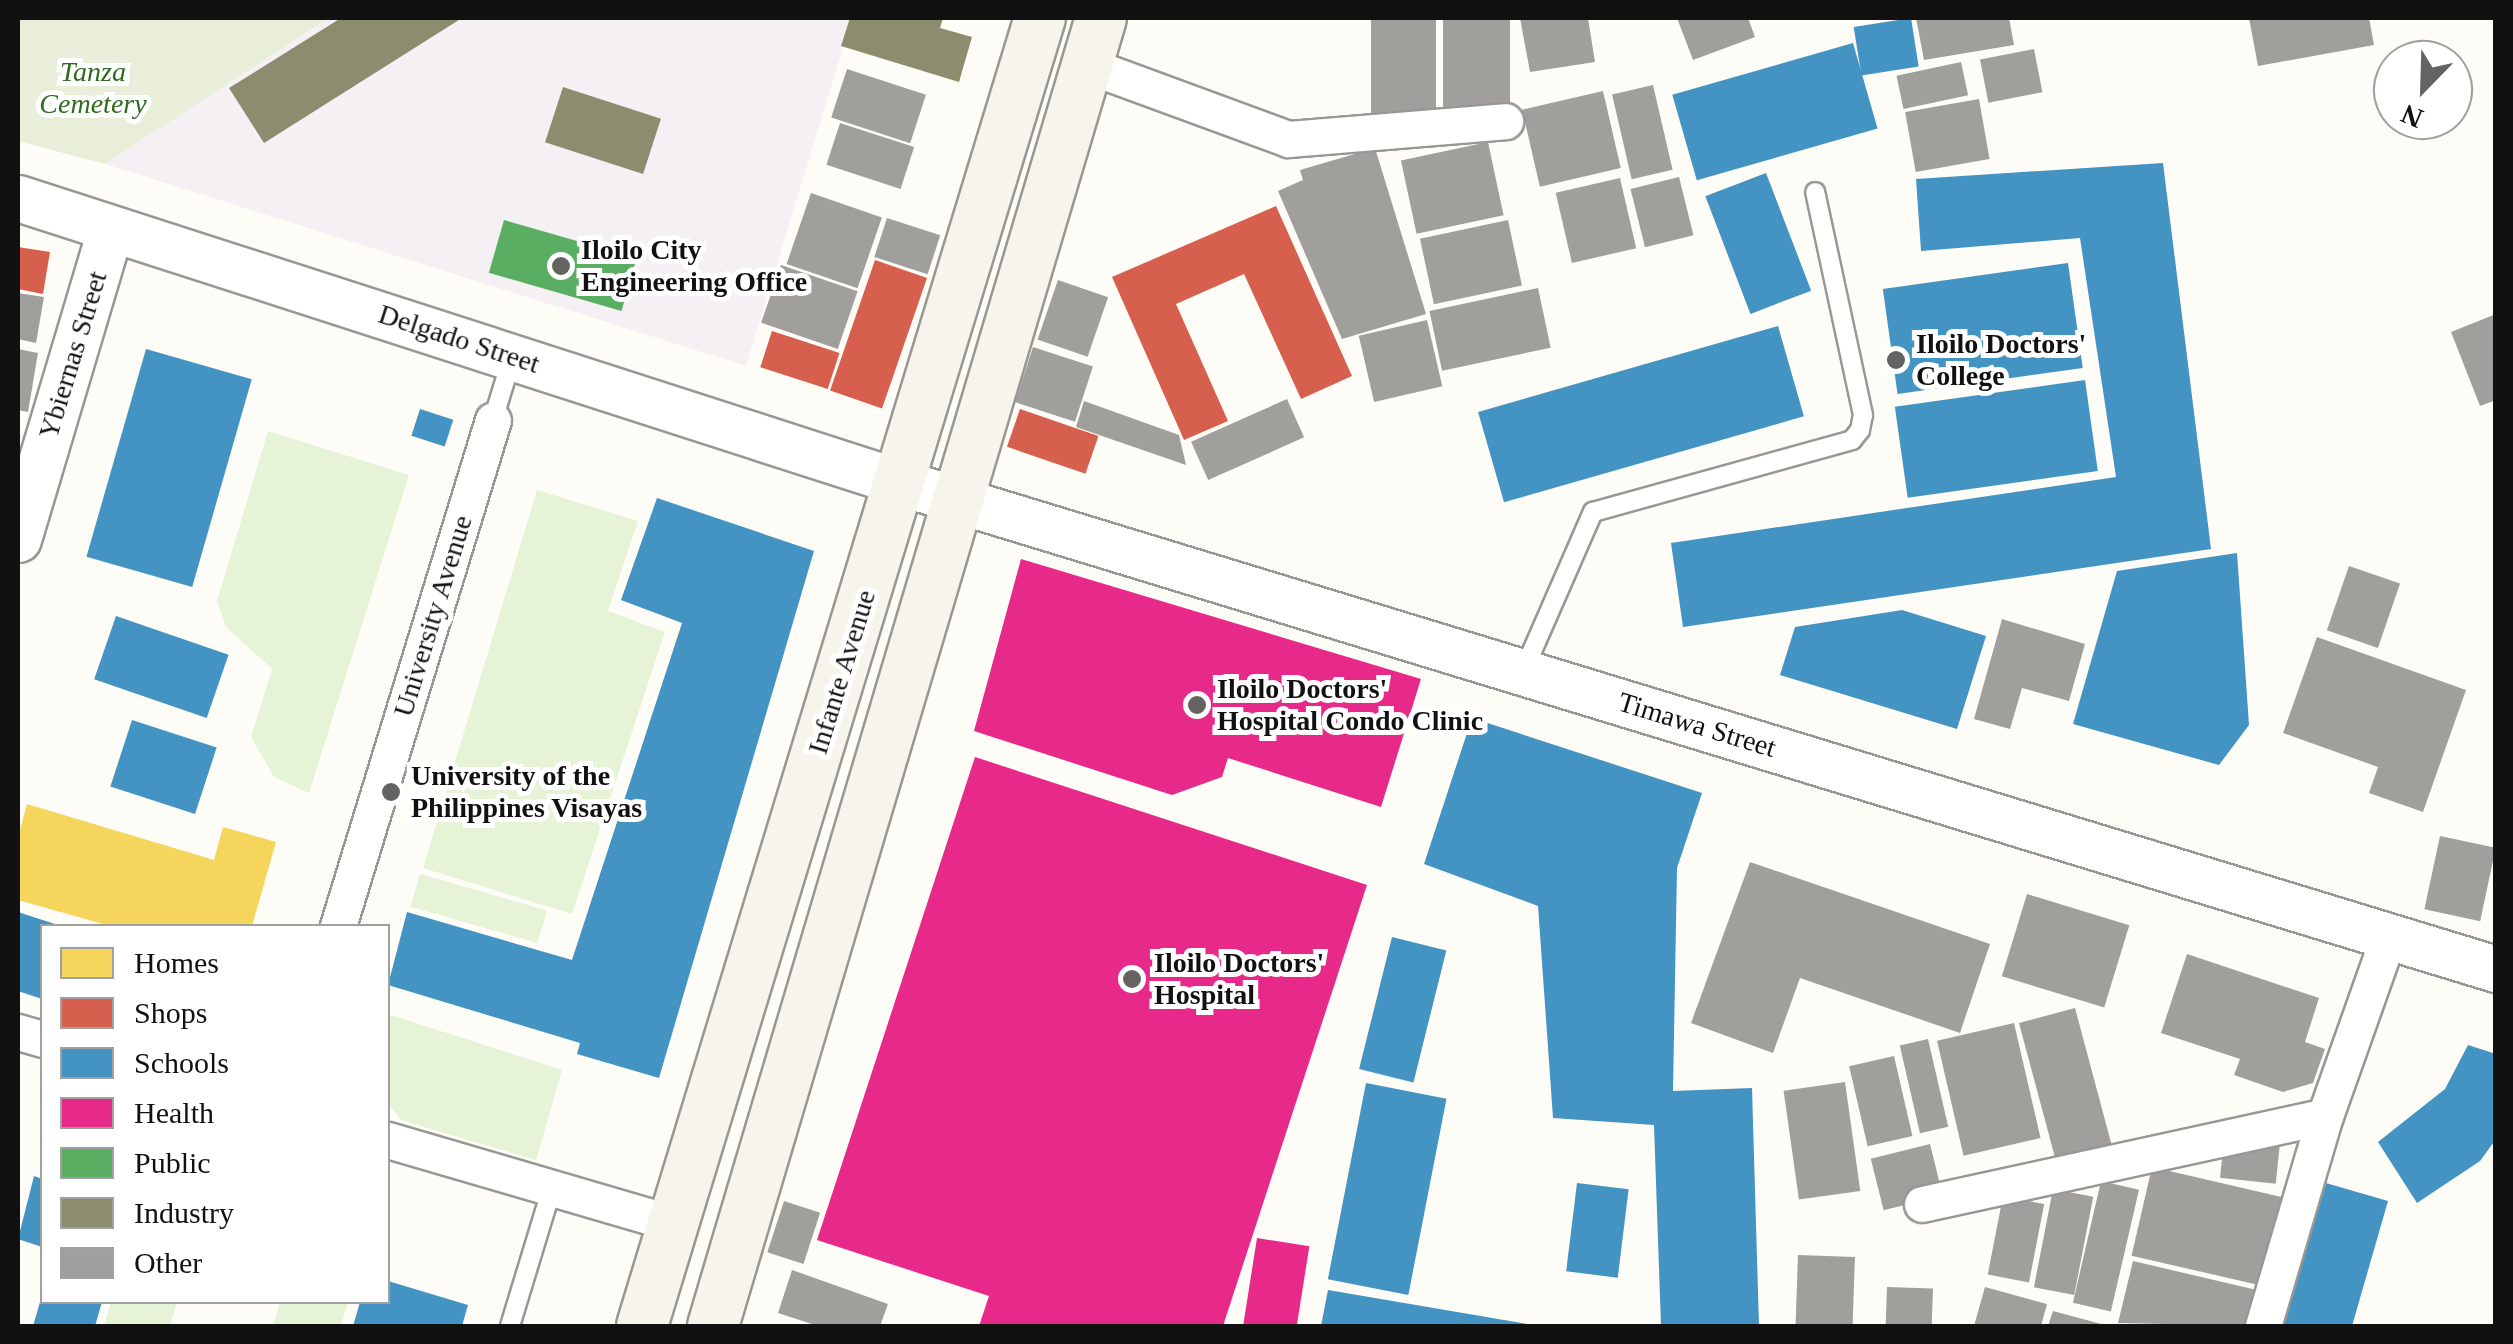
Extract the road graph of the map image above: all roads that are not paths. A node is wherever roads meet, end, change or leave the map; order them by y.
1 (1040, 18) edge
2 (1100, 18) edge
3 (1087, 65) junction
4 (1505, 121) dead end
5 (1815, 192) dead end
6 (18, 198) edge
7 (110, 230) junction
8 (512, 357) junction
9 (492, 420) joint
10 (899, 482) junction
11 (956, 499) junction
12 (18, 539) edge
13 (1523, 672) junction
14 (828, 716) junction
15 (887, 736) junction
16 (339, 924) edge
17 (2389, 935) junction
18 (2496, 969) edge
19 (2325, 1116) junction
20 (390, 1141) edge
21 (552, 1188) junction
22 (1922, 1204) dead end
23 (672, 1223) junction
24 (510, 1326) edge
25 (642, 1326) edge
26 (713, 1326) edge
27 (2262, 1326) edge

1 - 10 main road, Infante Avenue
2 - 3 main road
3 - 4 street
3 - 11 main road
5 - 13 lane
6 - 7 street, Delgado Street
7 - 8 street, Delgado Street
7 - 12 street, Ybiernas Street
8 - 9 lane
8 - 10 street, Delgado Street
9 - 16 street, University Avenue
10 - 11 street, Timawa Street
10 - 14 main road, Infante Avenue
11 - 13 street, Timawa Street
11 - 15 main road
13 - 17 street, Timawa Street
14 - 15 main road
14 - 23 main road, Infante Avenue
15 - 26 main road
17 - 18 street, Timawa Street
17 - 19 street
19 - 22 street
19 - 27 street
20 - 21 street
21 - 23 street
21 - 24 lane
23 - 25 main road, Infante Avenue

